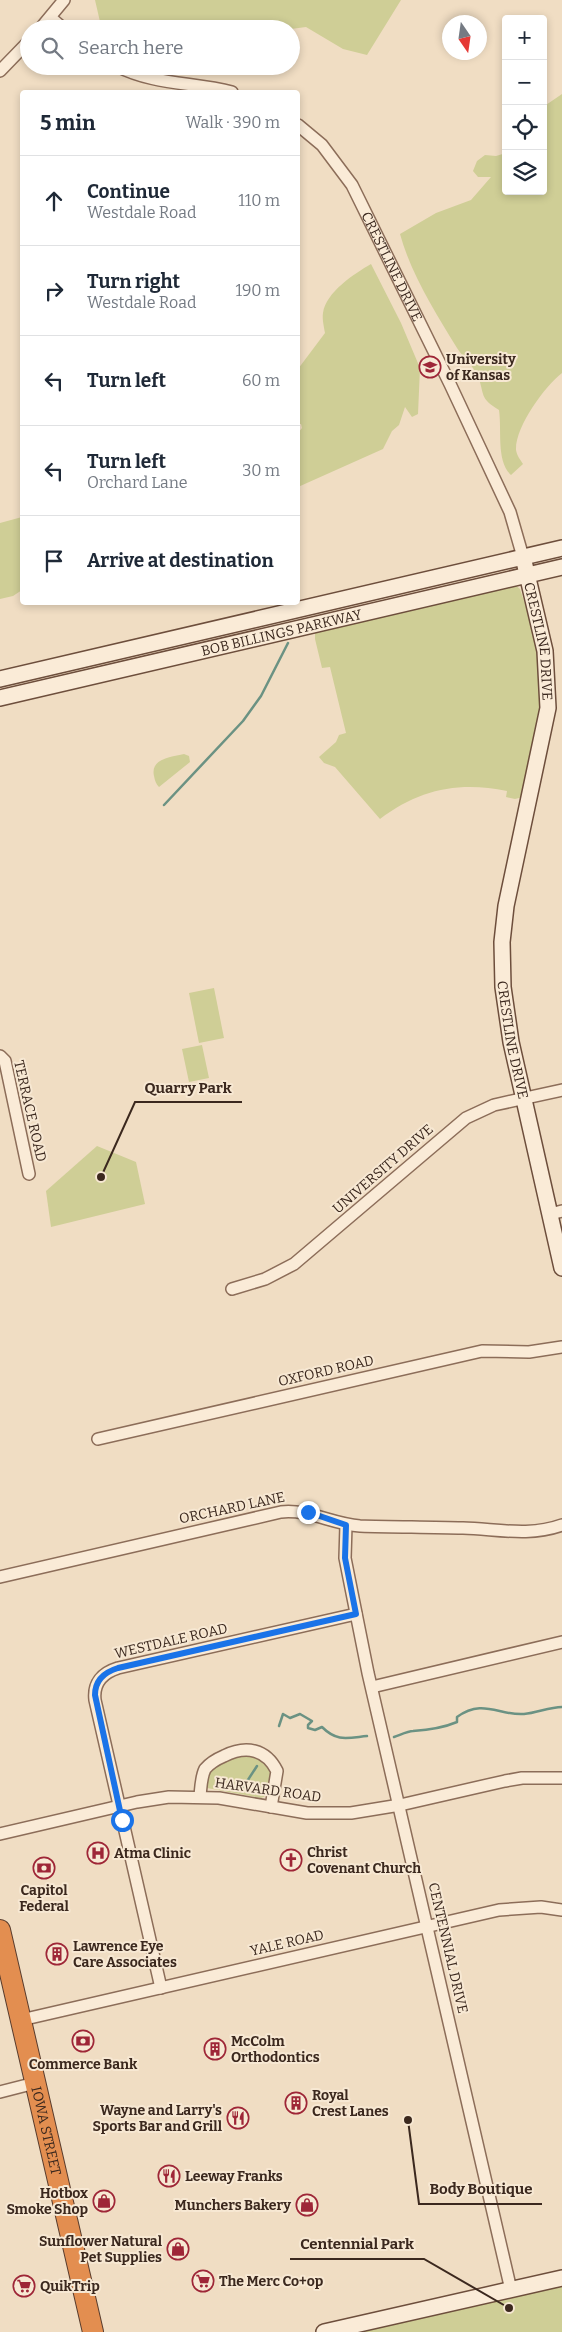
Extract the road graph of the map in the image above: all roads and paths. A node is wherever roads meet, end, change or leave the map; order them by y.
1 (64, 0) edge
2 (50, 18) joint
3 (53, 20) edge
4 (20, 50) edge
5 (0, 71) edge
6 (137, 75) edge
7 (218, 90) edge
8 (300, 127) edge
9 (562, 548) edge
10 (523, 557) junction
11 (562, 567) edge
12 (528, 574) junction
13 (0, 679) edge
14 (0, 698) edge
15 (0, 1056) edge
16 (562, 1090) edge
17 (524, 1098) junction
18 (29, 1174) dead end
19 (556, 1212) edge
20 (562, 1268) edge
21 (232, 1289) dead end
22 (562, 1347) edge
23 (98, 1439) dead end
24 (346, 1525) junction
25 (562, 1525) edge
26 (0, 1577) edge
27 (356, 1614) junction
28 (562, 1642) edge
29 (372, 1687) junction
30 (562, 1778) edge
31 (200, 1796) junction
32 (400, 1805) junction
33 (119, 1806) junction
34 (271, 1808) junction
35 (0, 1834) edge
36 (562, 1910) edge
37 (428, 1926) junction
38 (0, 1930) edge
39 (161, 1988) junction
40 (21, 2020) junction
41 (35, 2083) junction
42 (0, 2092) edge
43 (562, 2278) edge
44 (511, 2290) junction
45 (93, 2332) edge
46 (324, 2332) edge

1 - 2 street
2 - 3 street
4 - 5 street
6 - 7 street
8 - 10 street, CRESTLINE DRIVE
9 - 10 main road, BOB BILLINGS PARKWAY
10 - 12 main road, CRESTLINE DRIVE
10 - 13 main road, BOB BILLINGS PARKWAY
11 - 12 main road, BOB BILLINGS PARKWAY
12 - 14 main road, BOB BILLINGS PARKWAY
12 - 17 main road, CRESTLINE DRIVE
15 - 18 street, TERRACE ROAD
16 - 17 street, UNIVERSITY DRIVE
17 - 19 main road, CRESTLINE DRIVE
17 - 21 street, UNIVERSITY DRIVE
19 - 20 main road, CRESTLINE DRIVE
22 - 23 street, OXFORD ROAD
24 - 25 street, ORCHARD LANE
24 - 26 street, ORCHARD LANE
24 - 27 street, CENTENNIAL DRIVE
27 - 29 street, CENTENNIAL DRIVE
27 - 33 street, WESTDALE ROAD
28 - 29 street
29 - 32 street, CENTENNIAL DRIVE
30 - 32 street, HARVARD ROAD
31 - 33 street, HARVARD ROAD
31 - 34 street, HARVARD ROAD
31 - 34 street
32 - 34 street, HARVARD ROAD
32 - 37 street, CENTENNIAL DRIVE
33 - 35 street, HARVARD ROAD
33 - 39 street, WESTDALE ROAD
36 - 37 street, YALE ROAD
37 - 39 street, YALE ROAD
37 - 44 street, CENTENNIAL DRIVE
38 - 40 highway, IOWA STREET
39 - 40 street, YALE ROAD
40 - 41 highway, IOWA STREET
41 - 42 street
41 - 45 highway, IOWA STREET
43 - 44 main road
44 - 46 main road

